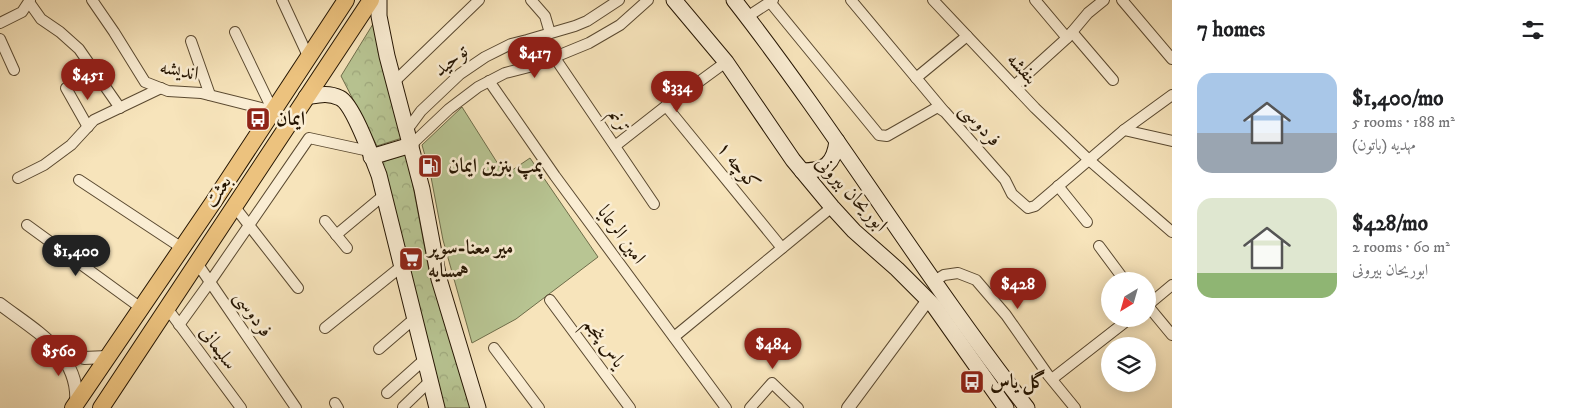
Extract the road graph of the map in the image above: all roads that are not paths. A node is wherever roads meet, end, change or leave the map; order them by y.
1 (92, 0) edge
2 (282, 0) edge
3 (371, 0) edge
4 (379, 0) edge
5 (479, 0) edge
6 (648, 0) edge
7 (674, 0) edge
8 (734, 0) edge
9 (851, 0) edge
10 (932, 0) edge
11 (1035, 0) edge
12 (1104, 0) edge
13 (1122, 0) edge
14 (30, 1) edge
15 (533, 1) edge
16 (772, 1) edge
17 (614, 2) edge
18 (339, 4) edge
19 (747, 18) junction
20 (0, 23) edge
21 (235, 32) dead end
22 (550, 33) junction
23 (1070, 35) junction
24 (966, 36) junction
25 (0, 39) edge
26 (191, 41) dead end
27 (308, 56) junction
28 (555, 58) junction
29 (1172, 59) edge
30 (726, 62) junction
31 (14, 70) dead end
32 (916, 78) junction
33 (1113, 80) dead end
34 (490, 81) junction
35 (394, 82) junction
36 (1014, 86) junction
37 (66, 88) dead end
38 (160, 88) junction
39 (210, 95) junction
40 (1172, 95) edge
41 (306, 97) junction
42 (666, 106) junction
43 (120, 108) junction
44 (943, 110) junction
45 (272, 111) junction
46 (88, 127) junction
47 (407, 130) junction
48 (1124, 130) junction
49 (837, 141) junction
50 (1172, 141) edge
51 (411, 145) junction
52 (615, 146) junction
53 (370, 154) junction
54 (1089, 160) junction
55 (802, 171) junction
56 (18, 178) dead end
57 (79, 180) dead end
58 (1058, 186) junction
59 (384, 195) junction
60 (654, 204) dead end
61 (234, 206) junction
62 (832, 207) junction
63 (325, 221) dead end
64 (1087, 222) dead end
65 (27, 225) dead end
66 (250, 225) junction
67 (1172, 232) edge
68 (336, 235) junction
69 (1098, 246) dead end
70 (182, 248) junction
71 (347, 248) dead end
72 (782, 248) junction
73 (197, 263) junction
74 (402, 266) junction
75 (1118, 272) edge
76 (934, 281) junction
77 (210, 282) junction
78 (1172, 286) edge
79 (298, 288) dead end
80 (1156, 299) edge
81 (550, 300) dead end
82 (928, 300) junction
83 (0, 304) edge
84 (141, 308) junction
85 (167, 308) junction
86 (1156, 315) edge
87 (415, 318) junction
88 (180, 325) junction
89 (325, 328) dead end
90 (1118, 328) edge
91 (1172, 335) edge
92 (674, 337) junction
93 (56, 347) junction
94 (494, 348) dead end
95 (379, 349) dead end
96 (107, 357) junction
97 (425, 359) junction
98 (1052, 380) junction
99 (430, 381) junction
100 (387, 393) dead end
101 (75, 405) edge
102 (404, 406) dead end
103 (101, 408) edge
104 (241, 408) edge
105 (296, 408) edge
106 (437, 408) edge
107 (478, 408) edge
108 (539, 408) edge
109 (630, 408) edge
110 (726, 408) edge
111 (750, 408) edge
112 (798, 408) edge
113 (848, 408) edge
114 (1006, 408) edge
115 (1027, 408) edge
116 (1075, 408) edge

1 - 38 street, اندیشه
2 - 27 street
3 - 41 main road, بعثت
4 - 35 main road
5 - 35 street
6 - 28 street
7 - 30 main road, ابوریحان بیرونی
8 - 19 main road, ابوریحان بیرونی
9 - 32 street
10 - 24 street, بنفشه
11 - 23 street
12 - 23 street
13 - 29 street
14 - 20 street
14 - 43 street
15 - 22 street
16 - 19 street
16 - 44 street, فردوسی
17 - 22 street, توحید
18 - 27 main road, بعثت
19 - 49 main road, ابوریحان بیرونی
21 - 45 street
22 - 47 street, توحید
23 - 33 street
23 - 36 street
24 - 32 street
24 - 36 street, بنفشه
25 - 31 street
26 - 39 street
27 - 45 main road, بعثت
28 - 34 street
28 - 52 street, ترنم
30 - 42 street
30 - 55 main road, ابوریحان بیرونی
32 - 44 street
34 - 51 street
34 - 92 street, امین الرعایا
35 - 47 main road
36 - 54 street, بنفشه
37 - 46 street
38 - 39 street, اندیشه
38 - 43 street
39 - 45 street, اندیشه
40 - 48 street, فردوسی
41 - 53 main road
41 - 61 main road, بعثت
42 - 52 street
42 - 72 street, کوچه ۱
43 - 46 street
44 - 58 street, فردوسی
45 - 70 main road, بعثت
46 - 56 street
47 - 51 main road
48 - 50 street
48 - 54 street, فردوسی
49 - 55 main road
49 - 76 main road, ابوریحان بیرونی
51 - 53 main road
51 - 107 main road
52 - 60 street, ترنم
53 - 59 main road
53 - 66 street
54 - 58 street, فردوسی
54 - 67 street, بنفشه
55 - 62 main road, ابوریحان بیرونی
57 - 70 street
58 - 64 street
59 - 68 street
59 - 74 main road
61 - 66 street
61 - 73 main road, بعثت
62 - 72 street
62 - 82 main road, ابوریحان بیرونی
63 - 68 street
65 - 84 street
66 - 77 street
66 - 79 street
68 - 71 street
69 - 75 street
70 - 84 main road, بعثت
72 - 92 street
73 - 77 street
73 - 85 main road, بعثت
74 - 87 main road
74 - 89 street
76 - 98 street
76 - 115 main road, ابوریحان بیرونی
77 - 88 street, فردوسی
77 - 105 street, فردوسی
78 - 80 street
81 - 109 street, یاس پنجم
82 - 113 street
82 - 114 main road, ابوریحان بیرونی
83 - 93 street
84 - 96 main road, بعثت
85 - 88 street, سلیمانی
85 - 103 main road, بعثت
86 - 91 street
87 - 95 street
87 - 97 main road
88 - 104 street, سلیمانی
90 - 98 street
92 - 110 street, امین الرعایا
93 - 96 street
93 - 101 street
94 - 108 street
96 - 101 main road, بعثت
97 - 99 main road
97 - 100 street
98 - 116 street
99 - 102 street
99 - 106 main road
111 - 112 street

